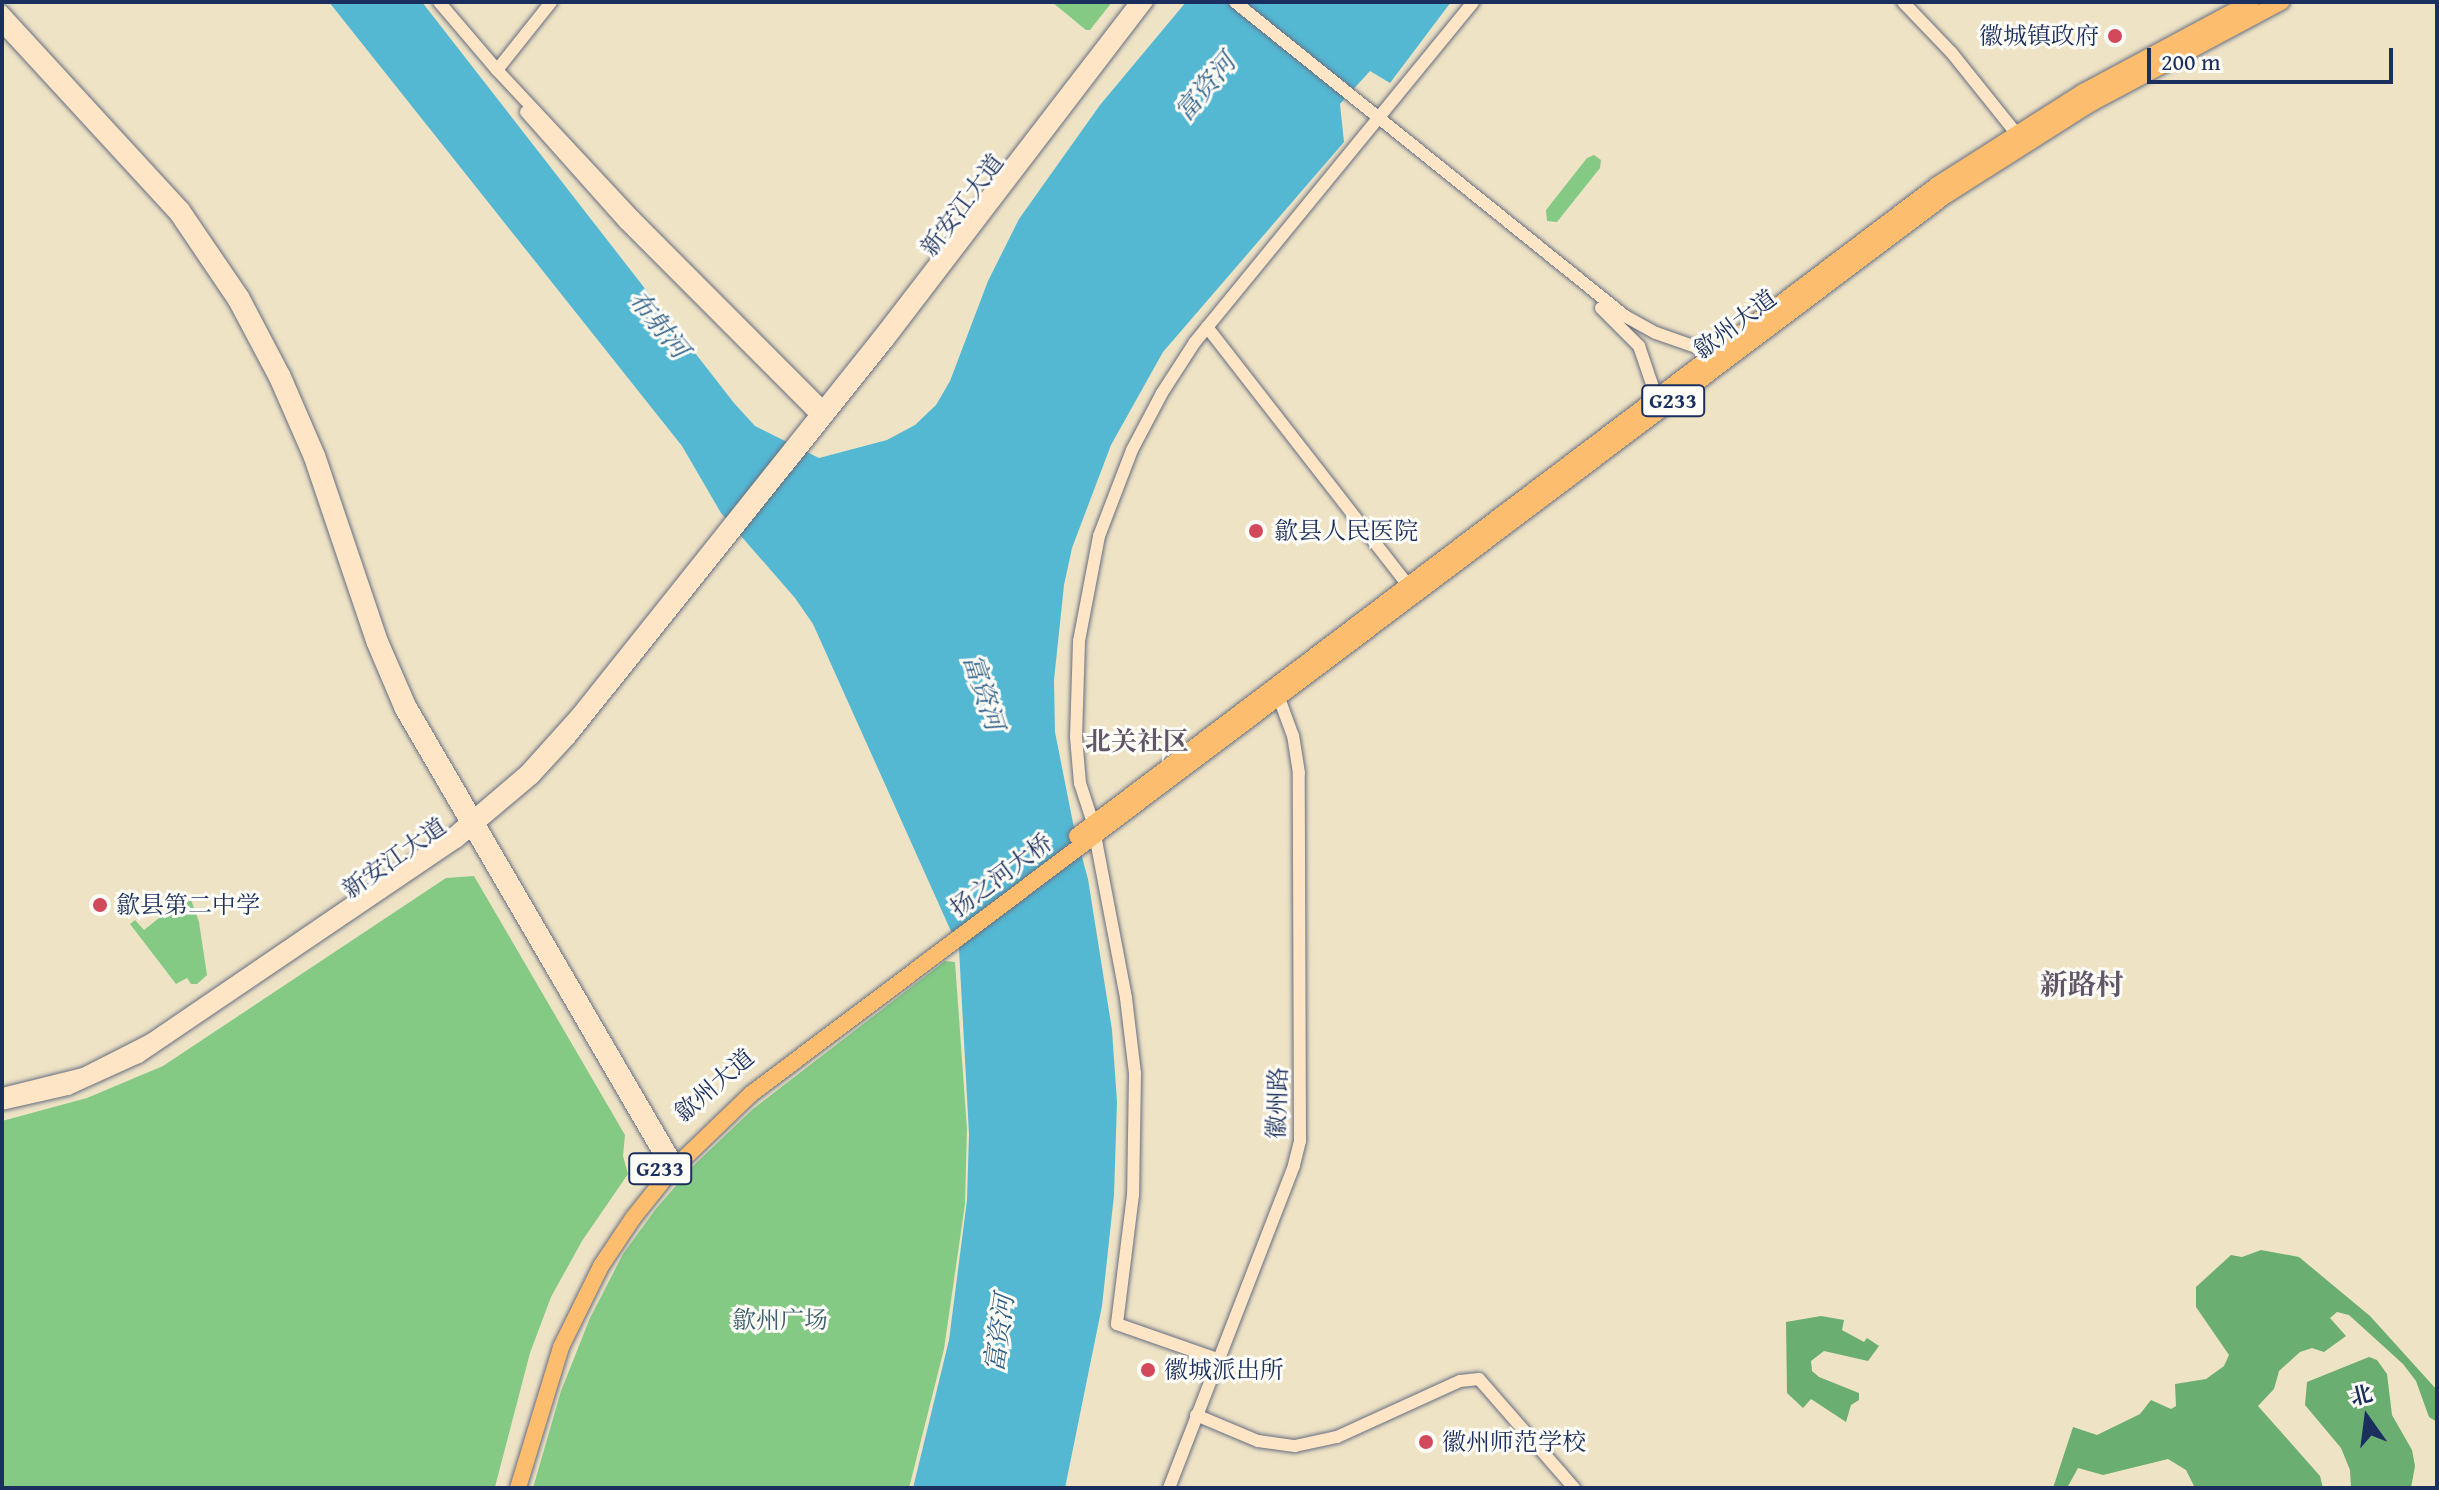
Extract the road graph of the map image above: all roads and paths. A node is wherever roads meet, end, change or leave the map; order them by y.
1 (439, 2) edge
2 (551, 2) edge
3 (1136, 2) edge
4 (1147, 2) edge
5 (1222, 2) edge
6 (1235, 2) edge
7 (1473, 2) edge
8 (1903, 2) edge
9 (2251, 2) edge
10 (2281, 2) edge
11 (2, 11) edge
12 (2, 26) edge
13 (497, 70) junction
14 (1350, 100) junction
15 (1377, 122) junction
16 (2015, 132) junction
17 (1207, 327) junction
18 (1713, 353) junction
19 (1656, 396) junction
20 (822, 414) junction
21 (1407, 584) junction
22 (1279, 698) junction
23 (472, 825) junction
24 (1090, 832) junction
25 (939, 946) joint
26 (2, 1094) edge
27 (2, 1104) edge
28 (671, 1164) junction
29 (1217, 1359) junction
30 (1196, 1415) junction
31 (506, 1488) edge
32 (518, 1488) edge
33 (1169, 1488) edge
34 (1574, 1488) edge

1 - 13 main road
2 - 13 main road
3 - 20 main road, 新安江大道
4 - 20 main road, 新安江大道
5 - 14 main road
6 - 14 main road
7 - 15 main road
8 - 16 main road
9 - 16 highway, 歙州大道 / G233
10 - 22 highway, 歙州大道 / G233
11 - 23 main road
12 - 23 main road
13 - 20 main road
14 - 15 main road
15 - 17 main road
15 - 18 main road
15 - 19 main road
16 - 18 highway, 歙州大道 / G233
17 - 21 main road
17 - 24 main road
18 - 19 highway, 歙州大道 / G233
19 - 21 highway, 歙州大道 / G233
20 - 23 main road, 新安江大道
21 - 24 highway, 歙州大道 / G233
22 - 24 highway, 歙州大道 / G233
22 - 29 main road, 徽州路
23 - 26 main road, 新安江大道
23 - 27 main road, 新安江大道
23 - 28 main road
24 - 25 highway, 扬之河大桥 / G233
24 - 29 main road
25 - 28 highway, 歙州大道 / G233
28 - 31 highway, 歙州大道 / G233
28 - 32 highway, 歙州大道 / G233
29 - 30 main road, 徽州路
30 - 33 main road, 徽州路
30 - 34 main road

